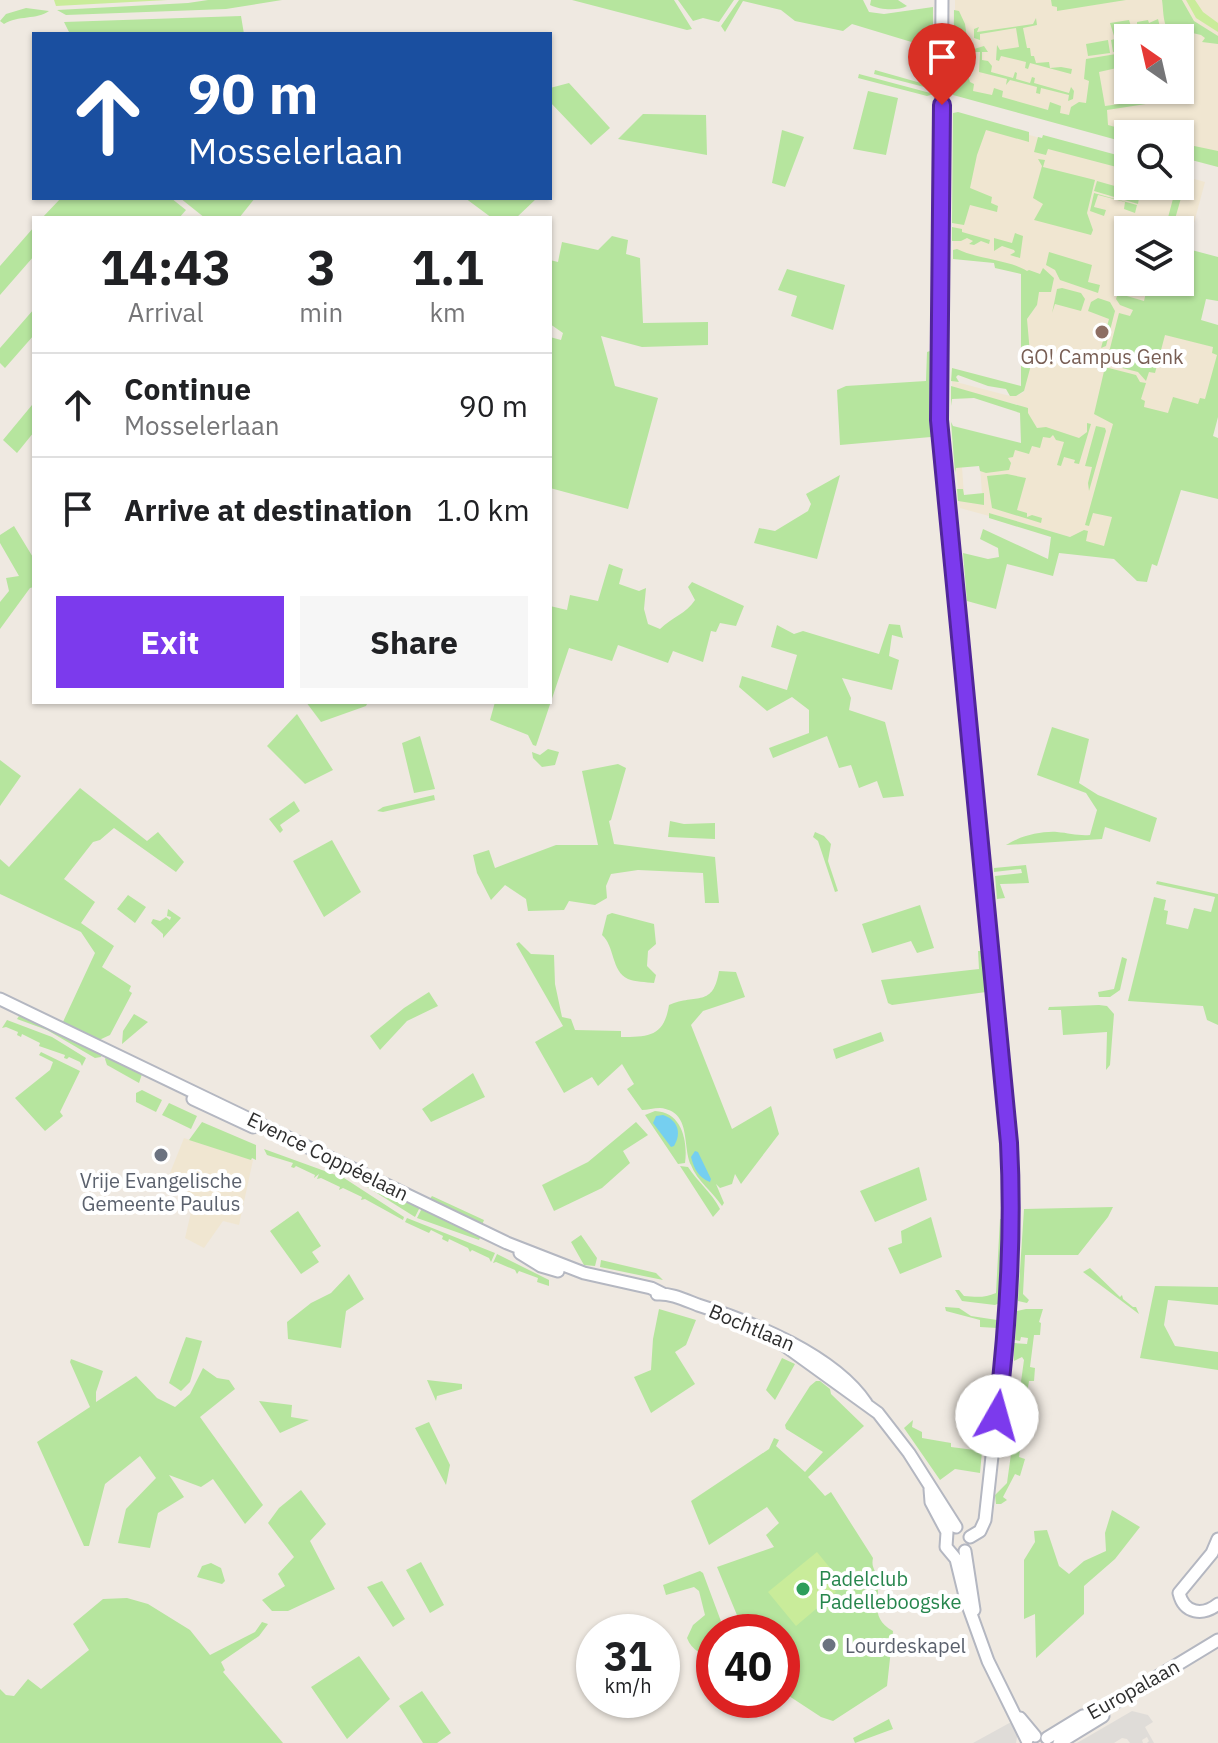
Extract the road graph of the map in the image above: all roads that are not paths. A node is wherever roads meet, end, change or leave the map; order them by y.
1 (942, 0) edge
2 (0, 999) edge
3 (665, 1294) joint
4 (770, 1335) junction
5 (866, 1403) junction
6 (960, 1532) junction
7 (1218, 1539) edge
8 (959, 1552) junction
9 (1218, 1604) edge
10 (1218, 1640) edge
11 (1218, 1648) edge
12 (1041, 1740) edge

1 - 6 street
2 - 3 street, Evence Coppéelaan
3 - 4 street, Bochtlaan
4 - 5 street, Bochtlaan
4 - 5 street, Bochtlaan
5 - 6 street, Bochtlaan
6 - 8 street
6 - 8 street, Bochtlaan
7 - 9 street
8 - 12 street, Bochtlaan
10 - 12 street, Europalaan
11 - 12 street, Europalaan

